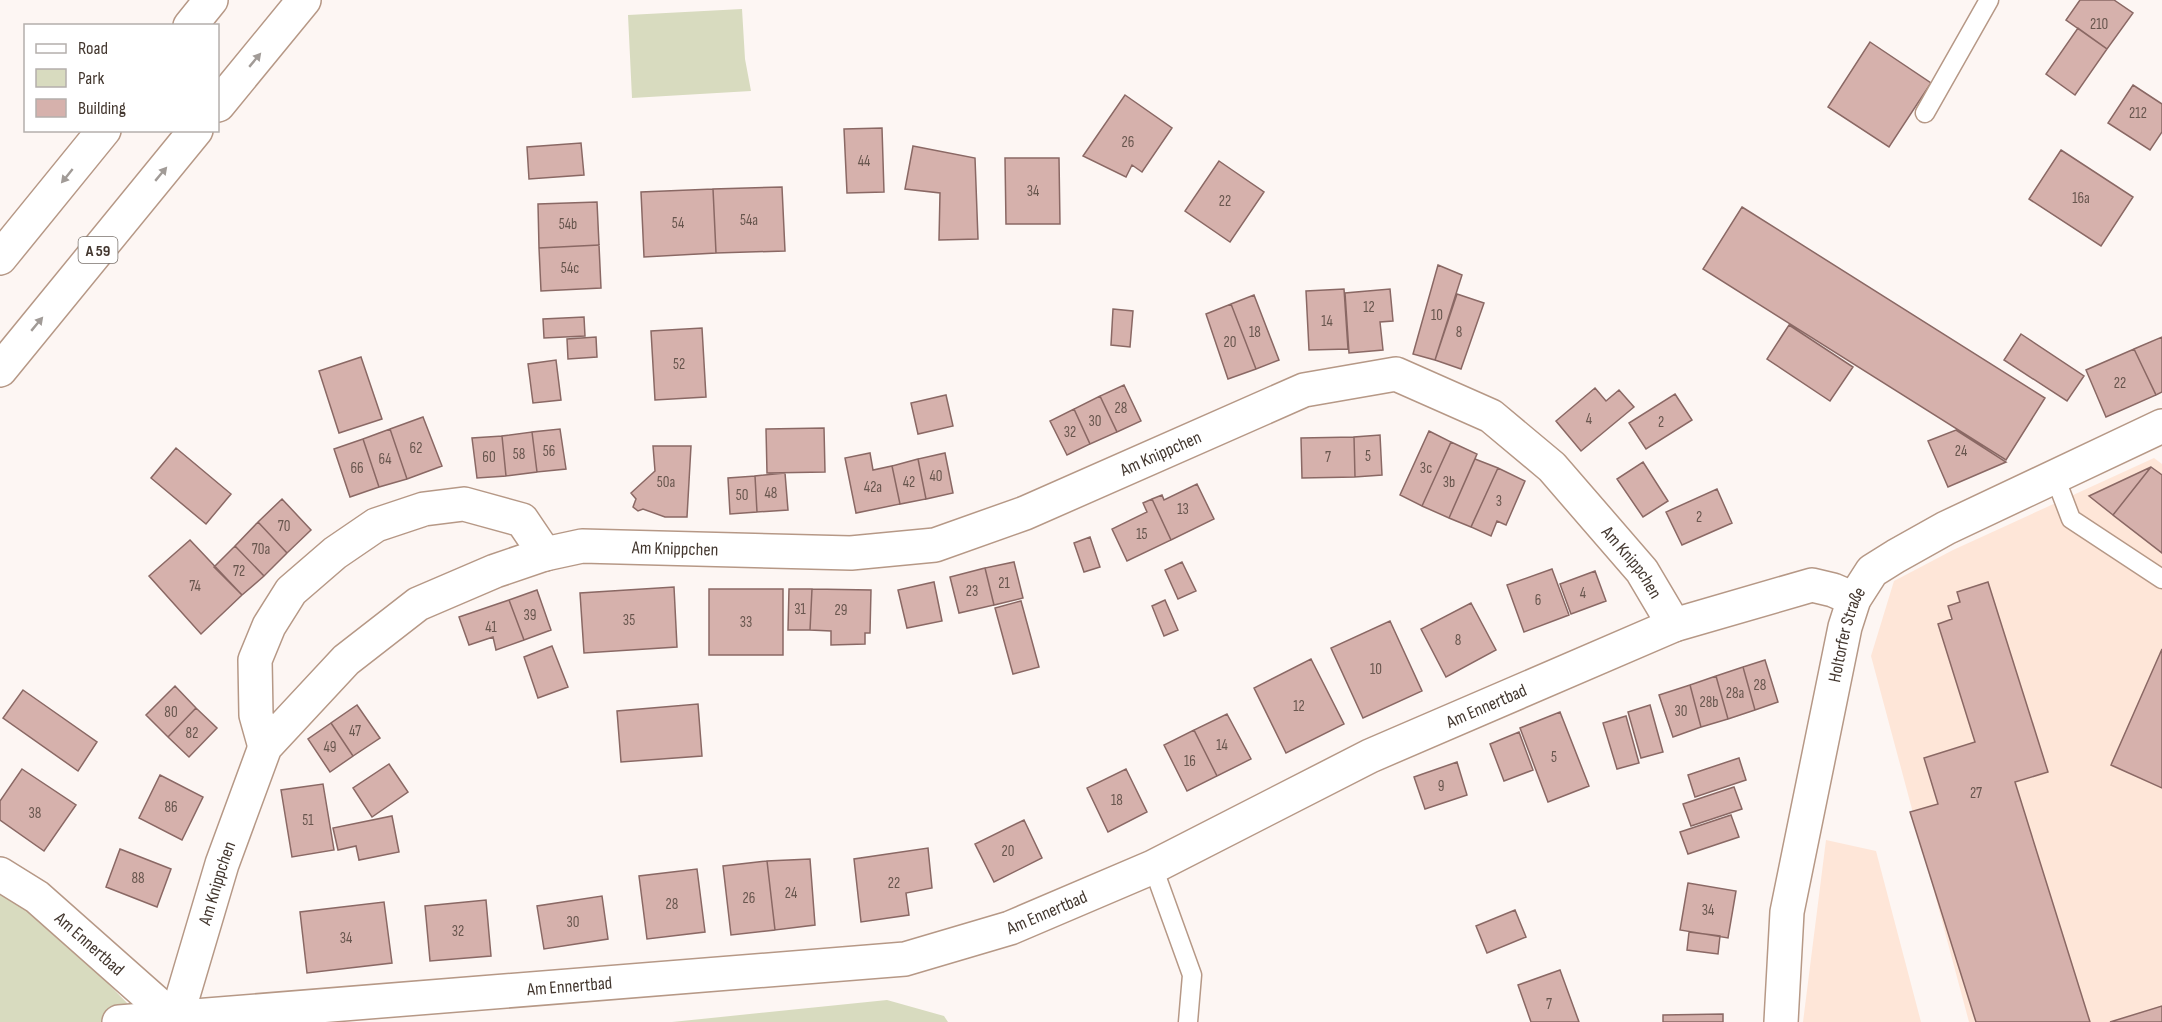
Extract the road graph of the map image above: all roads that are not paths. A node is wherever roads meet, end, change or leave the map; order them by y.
1 (211, 0) edge
2 (304, 0) edge
3 (1989, 0) edge
4 (192, 24) edge
5 (219, 104) edge
6 (1925, 113) dead end
7 (102, 132) edge
8 (194, 132) edge
9 (0, 258) edge
10 (0, 369) edge
11 (2162, 426) edge
12 (2055, 477) junction
13 (545, 554) junction
14 (2162, 579) edge
15 (1854, 599) junction
16 (1674, 626) junction
17 (265, 747) junction
18 (1153, 867) junction
19 (0, 874) edge
20 (177, 1020) edge
21 (119, 1022) edge
22 (1188, 1022) edge
23 (1781, 1022) edge

1 - 4 main road
5 -> 2 main road
3 - 6 lane
7 -> 9 main road
10 -> 8 main road, A 59
11 - 12 main road, Holtorfer Straße
12 - 14 lane
12 - 15 main road, Holtorfer Straße
13 - 16 main road, Am Knippchen
13 - 17 main road, Am Knippchen
13 - 17 main road
15 - 16 main road, Am Ennertbad
15 - 23 main road, Holtorfer Straße
16 - 18 main road, Am Ennertbad
17 - 20 main road, Am Knippchen
18 - 20 main road, Am Ennertbad
18 - 22 lane
19 - 20 main road, Am Ennertbad
20 - 21 main road, Am Ennertbad

